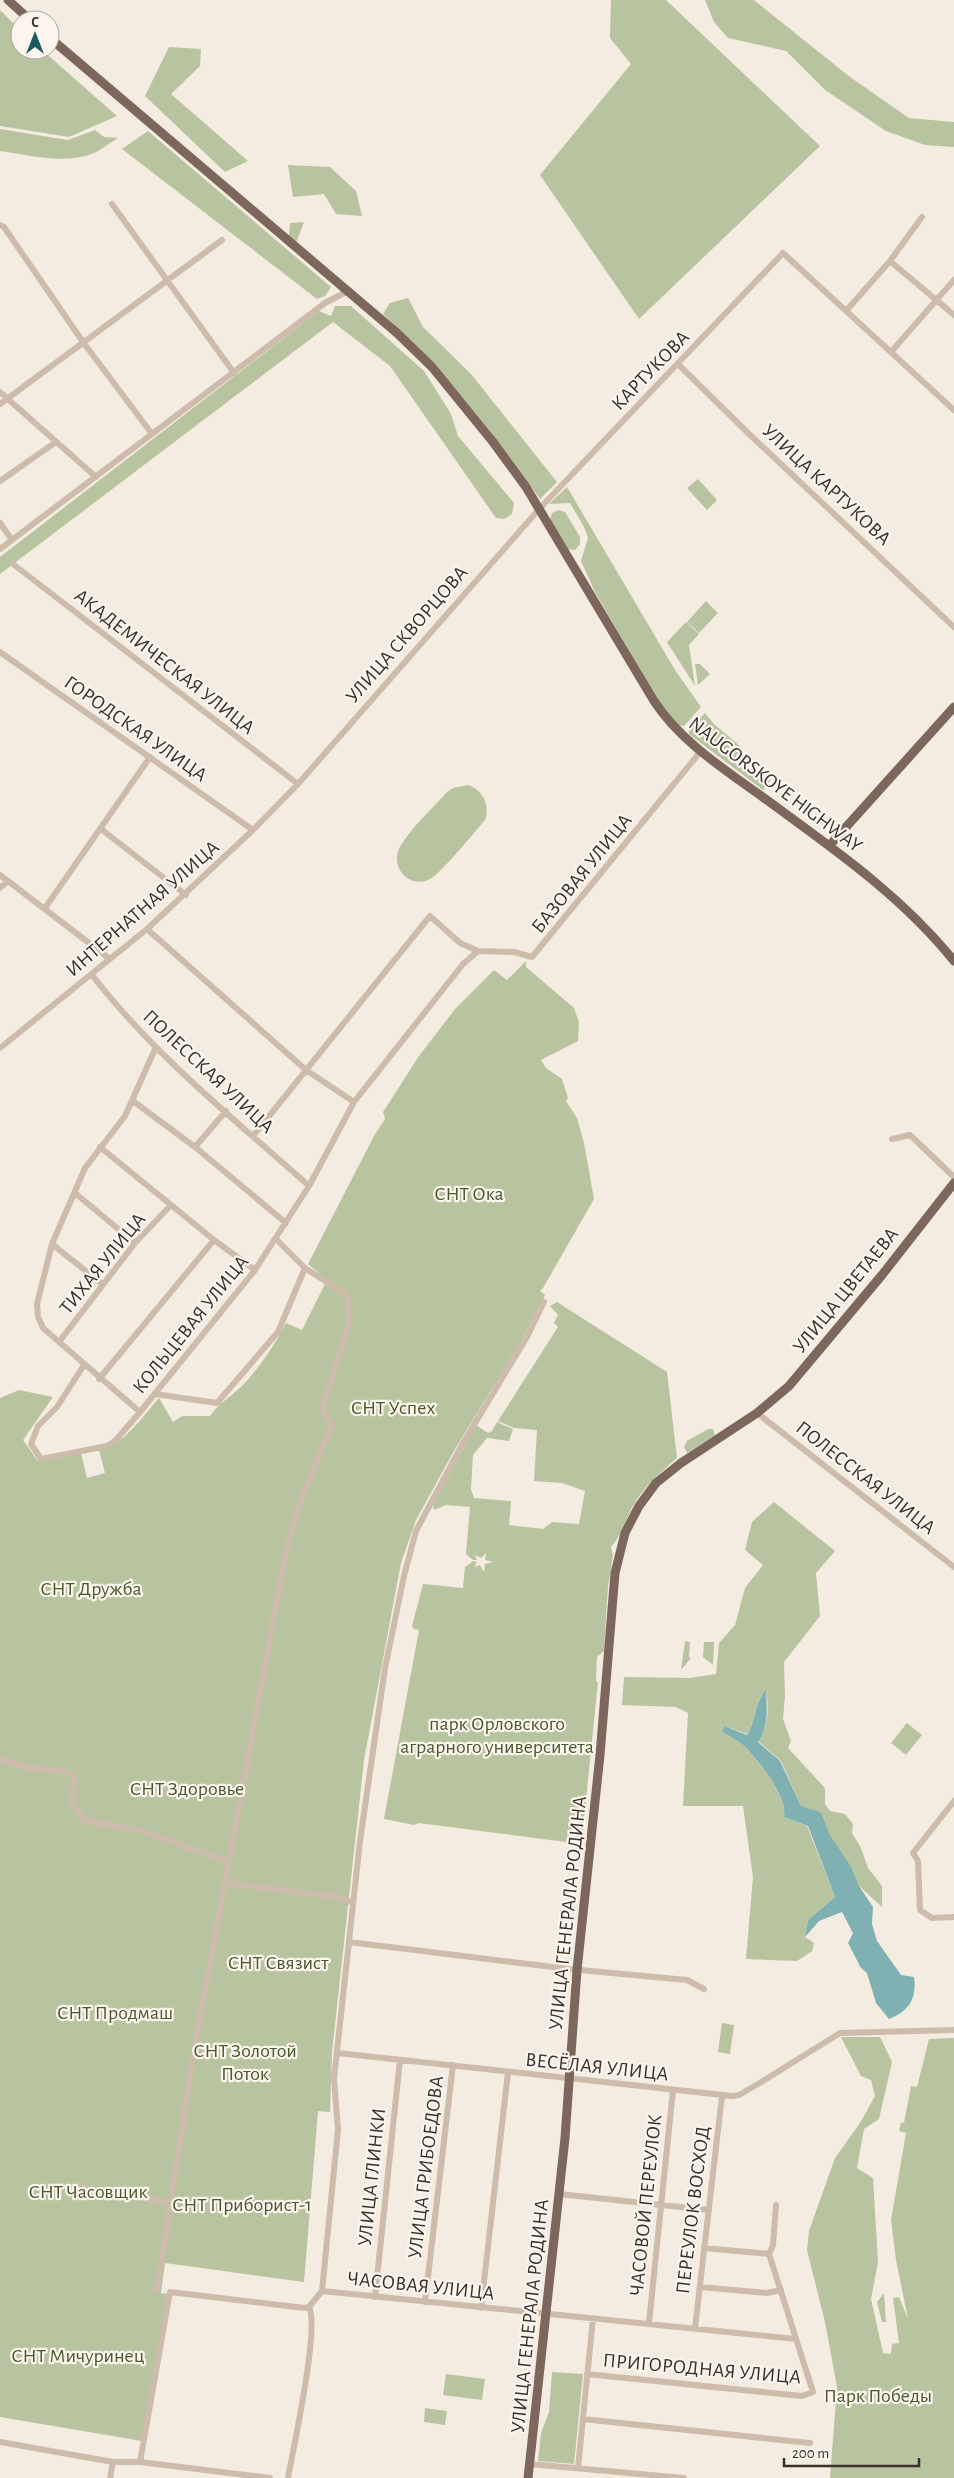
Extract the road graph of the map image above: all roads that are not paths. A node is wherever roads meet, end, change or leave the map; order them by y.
1 (8, 0) edge
2 (19, 10) edge
3 (60, 46) edge
4 (112, 204) dead end
5 (922, 216) dead end
6 (0, 225) edge
7 (222, 240) dead end
8 (890, 261) junction
9 (166, 280) junction
10 (954, 280) edge
11 (348, 291) junction
12 (938, 301) junction
13 (846, 311) junction
14 (954, 315) edge
15 (83, 342) junction
16 (891, 352) junction
17 (679, 365) junction
18 (234, 373) junction
19 (0, 392) edge
20 (7, 399) junction
21 (0, 404) edge
22 (954, 410) edge
23 (152, 434) junction
24 (56, 442) junction
25 (96, 477) junction
26 (0, 480) edge
27 (540, 508) junction
28 (0, 523) edge
29 (12, 540) junction
30 (0, 549) edge
31 (13, 564) dead end
32 (954, 627) edge
33 (0, 652) edge
34 (954, 707) edge
35 (701, 751) junction
36 (150, 757) junction
37 (298, 784) junction
38 (101, 829) junction
39 (253, 830) junction
40 (829, 846) junction
41 (0, 875) edge
42 (8, 881) junction
43 (0, 888) edge
44 (186, 895) junction
45 (45, 908) junction
46 (147, 929) junction
47 (478, 951) junction
48 (110, 959) junction
49 (954, 961) edge
50 (92, 975) junction
51 (156, 1047) junction
52 (0, 1048) edge
53 (306, 1070) junction
54 (133, 1100) junction
55 (354, 1102) junction
56 (226, 1111) junction
57 (253, 1136) junction
58 (892, 1139) dead end
59 (100, 1147) junction
60 (195, 1147) junction
61 (954, 1177) edge
62 (954, 1183) edge
63 (309, 1186) junction
64 (75, 1193) junction
65 (171, 1205) junction
66 (286, 1223) junction
67 (276, 1239) junction
68 (214, 1240) junction
69 (135, 1243) junction
70 (52, 1244) junction
71 (305, 1268) junction
72 (255, 1270) junction
73 (102, 1284) junction
74 (544, 1302) dead end
75 (59, 1342) junction
76 (84, 1365) junction
77 (99, 1379) junction
78 (155, 1394) junction
79 (140, 1412) junction
80 (757, 1413) junction
81 (954, 1567) edge
82 (0, 1760) edge
83 (954, 1801) edge
84 (229, 1862) junction
85 (226, 1883) junction
86 (353, 1903) junction
87 (954, 1917) edge
88 (349, 1942) junction
89 (577, 1970) junction
90 (701, 1988) dead end
91 (954, 2030) edge
92 (338, 2053) junction
93 (400, 2060) junction
94 (453, 2065) junction
95 (508, 2072) junction
96 (570, 2080) junction
97 (673, 2090) junction
98 (722, 2096) junction
99 (71, 2186) dead end
100 (559, 2194) junction
101 (170, 2203) junction
102 (662, 2205) junction
103 (776, 2205) dead end
104 (709, 2210) junction
105 (704, 2248) junction
106 (769, 2254) junction
107 (700, 2287) junction
108 (157, 2290) dead end
109 (781, 2290) junction
110 (322, 2291) junction
111 (375, 2297) junction
112 (425, 2302) junction
113 (309, 2307) junction
114 (482, 2308) junction
115 (547, 2314) junction
116 (593, 2318) junction
117 (649, 2323) junction
118 (695, 2328) junction
119 (796, 2339) junction
120 (587, 2374) junction
121 (582, 2419) junction
122 (0, 2442) edge
123 (810, 2443) dead end
124 (113, 2462) junction
125 (140, 2462) junction
126 (530, 2464) junction
127 (578, 2468) junction
128 (110, 2478) edge
129 (270, 2478) edge
130 (288, 2478) edge
131 (528, 2478) edge
132 (678, 2478) edge
133 (684, 2478) edge

1 - 2 main road
3 - 11 main road, NAUGORSKOYE HIGHWAY
4 - 9 street
5 - 8 street
6 - 15 street
7 - 9 street
8 - 12 street
8 - 13 street
9 - 15 street
9 - 18 street
10 - 12 street
11 - 18 street
11 - 27 main road, NAUGORSKOYE HIGHWAY
12 - 14 street
12 - 16 street
13 - 16 street
13 - 17 street, КАРТУКОВА
15 - 20 street
15 - 23 street
16 - 22 street
17 - 27 street, КАРТУКОВА
17 - 32 street, УЛИЦА КАРТУКОВА
18 - 23 street
19 - 20 street
20 - 21 street
20 - 24 street
23 - 25 street
24 - 25 street
24 - 26 street
25 - 29 street
27 - 35 main road, NAUGORSKOYE HIGHWAY
27 - 37 street, УЛИЦА СКВОРЦОВА
28 - 29 street
29 - 30 street
31 - 37 street, АКАДЕМИЧЕСКАЯ УЛИЦА
33 - 36 street, ГОРОДСКАЯ УЛИЦА
34 - 40 main road
35 - 40 main road, NAUGORSKOYE HIGHWAY
35 - 47 street, БАЗОВАЯ УЛИЦА
36 - 38 street
36 - 39 street, ГОРОДСКАЯ УЛИЦА
37 - 39 street, ИНТЕРНАТНАЯ УЛИЦА
38 - 44 street
38 - 45 street
39 - 44 street, ИНТЕРНАТНАЯ УЛИЦА
40 - 49 main road, NAUGORSKOYE HIGHWAY
41 - 42 street
42 - 43 street
42 - 45 street
44 - 46 street, ИНТЕРНАТНАЯ УЛИЦА
45 - 48 street
46 - 48 street, ИНТЕРНАТНАЯ УЛИЦА
46 - 53 street
47 - 53 street
47 - 55 street, КОЛЬЦЕВАЯ УЛИЦА
48 - 50 street, ИНТЕРНАТНАЯ УЛИЦА
50 - 51 street, ПОЛЕССКАЯ УЛИЦА
50 - 52 street, ИНТЕРНАТНАЯ УЛИЦА
51 - 54 street, КОЛЬЦЕВАЯ УЛИЦА
51 - 56 street, ПОЛЕССКАЯ УЛИЦА
53 - 55 street
53 - 57 street
54 - 59 street, КОЛЬЦЕВАЯ УЛИЦА
54 - 60 street
55 - 63 street, КОЛЬЦЕВАЯ УЛИЦА
56 - 57 street, ПОЛЕССКАЯ УЛИЦА
56 - 60 street
57 - 63 street, ПОЛЕССКАЯ УЛИЦА
58 - 61 street
59 - 64 street, КОЛЬЦЕВАЯ УЛИЦА
59 - 65 street
60 - 66 street
62 - 80 main road, УЛИЦА ЦВЕТАЕВА
63 - 66 street, КОЛЬЦЕВАЯ УЛИЦА
64 - 69 street
64 - 70 street, КОЛЬЦЕВАЯ УЛИЦА
65 - 68 street
65 - 69 street, ТИХАЯ УЛИЦА
66 - 67 street, КОЛЬЦЕВАЯ УЛИЦА
67 - 71 street
67 - 72 street, КОЛЬЦЕВАЯ УЛИЦА
68 - 72 street
68 - 77 street
69 - 73 street, ТИХАЯ УЛИЦА
70 - 73 street
70 - 75 street, КОЛЬЦЕВАЯ УЛИЦА
71 - 78 street
71 - 84 street
72 - 78 street, КОЛЬЦЕВАЯ УЛИЦА
73 - 75 street, ТИХАЯ УЛИЦА
74 - 86 street
75 - 76 street, КОЛЬЦЕВАЯ УЛИЦА
76 - 77 street, КОЛЬЦЕВАЯ УЛИЦА
76 - 79 street
77 - 79 street, КОЛЬЦЕВАЯ УЛИЦА
78 - 79 street, КОЛЬЦЕВАЯ УЛИЦА
80 - 81 street, ПОЛЕССКАЯ УЛИЦА
80 - 89 main road, УЛИЦА ГЕНЕРАЛА РОДИНА
82 - 84 street
83 - 87 street
84 - 85 street
85 - 86 street
85 - 101 street
86 - 88 street
88 - 89 street
88 - 92 street
89 - 90 street
89 - 96 main road, УЛИЦА ГЕНЕРАЛА РОДИНА
91 - 98 street, ВЕСЁЛАЯ УЛИЦА
92 - 93 street, ВЕСЁЛАЯ УЛИЦА
92 - 110 street
93 - 94 street, ВЕСЁЛАЯ УЛИЦА
93 - 111 street, УЛИЦА ГЛИНКИ
94 - 95 street, ВЕСЁЛАЯ УЛИЦА
94 - 112 street, УЛИЦА ГРИБОЕДОВА
95 - 96 street, ВЕСЁЛАЯ УЛИЦА
95 - 114 street
96 - 97 street, ВЕСЁЛАЯ УЛИЦА
96 - 100 main road, УЛИЦА ГЕНЕРАЛА РОДИНА
97 - 98 street, ВЕСЁЛАЯ УЛИЦА
97 - 102 street, ЧАСОВОЙ ПЕРЕУЛОК
98 - 104 street, ПЕРЕУЛОК ВОСХОД
99 - 101 street
100 - 102 street
100 - 115 main road, УЛИЦА ГЕНЕРАЛА РОДИНА
101 - 108 street
102 - 104 street
102 - 117 street, ЧАСОВОЙ ПЕРЕУЛОК
103 - 106 street
104 - 105 street, ПЕРЕУЛОК ВОСХОД
105 - 106 street
105 - 107 street, ПЕРЕУЛОК ВОСХОД
106 - 109 street
107 - 109 street
107 - 118 street, ПЕРЕУЛОК ВОСХОД
109 - 119 street
110 - 111 street, ЧАСОВАЯ УЛИЦА
110 - 113 street, ЧАСОВАЯ УЛИЦА
111 - 112 street, ЧАСОВАЯ УЛИЦА
112 - 114 street, ЧАСОВАЯ УЛИЦА
113 - 125 street
113 - 130 street
114 - 115 street, ЧАСОВАЯ УЛИЦА
115 - 116 street, ЧАСОВАЯ УЛИЦА
115 - 126 main road, УЛИЦА ГЕНЕРАЛА РОДИНА
116 - 117 street, ЧАСОВАЯ УЛИЦА
116 - 120 street
117 - 118 street, ЧАСОВАЯ УЛИЦА
118 - 119 street, ЧАСОВАЯ УЛИЦА
119 - 120 street, ПРИГОРОДНАЯ УЛИЦА
120 - 121 street
121 - 123 street
121 - 127 street
122 - 124 street
124 - 125 street
124 - 128 street
125 - 129 street
126 - 127 street
126 - 131 main road, УЛИЦА ГЕНЕРАЛА РОДИНА
127 - 132 street
132 - 133 street

